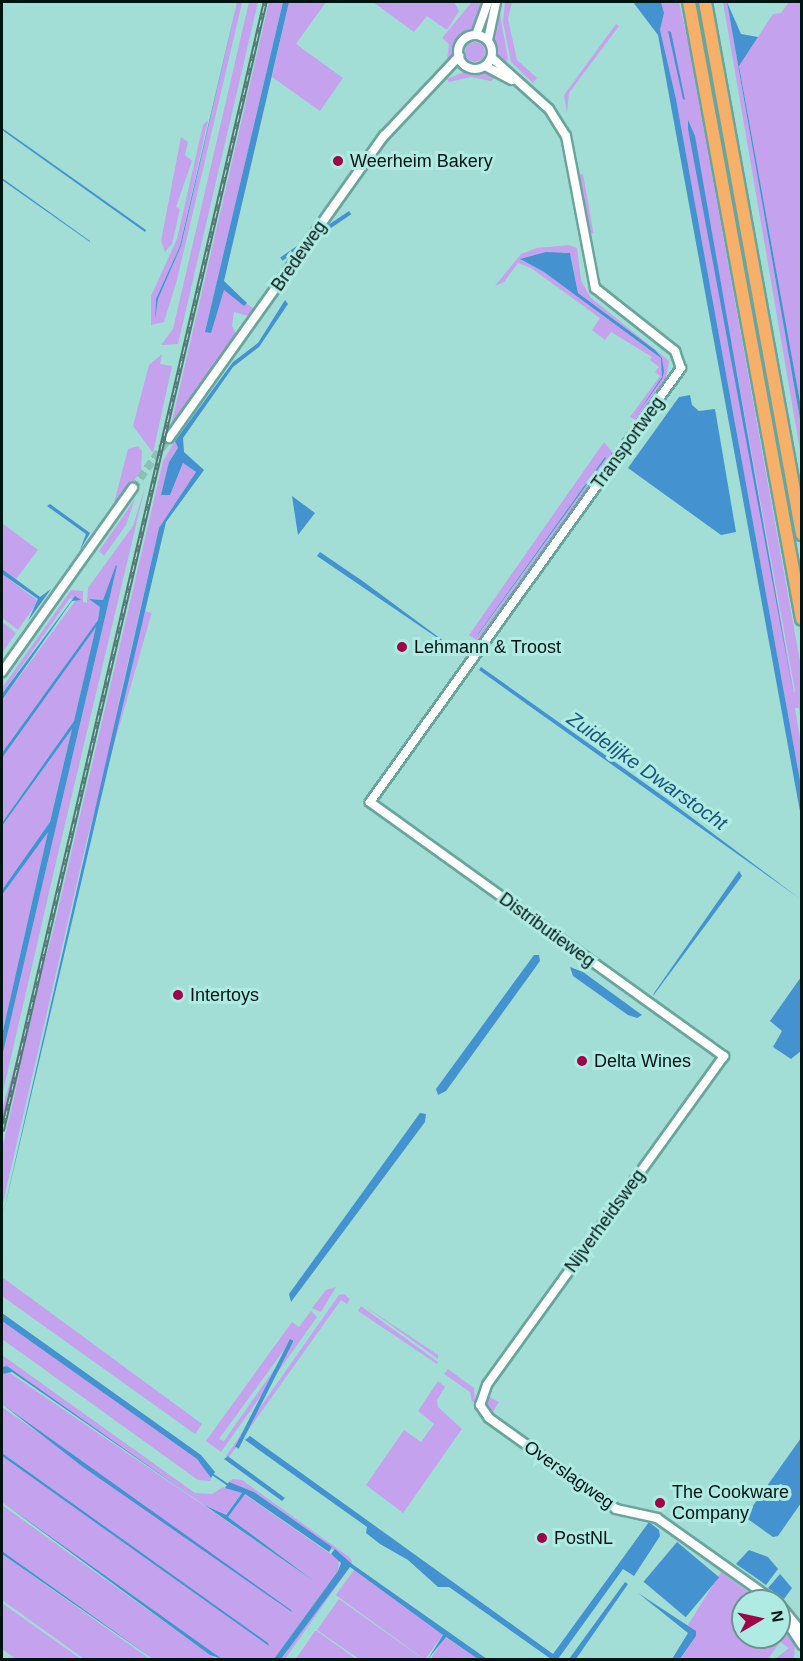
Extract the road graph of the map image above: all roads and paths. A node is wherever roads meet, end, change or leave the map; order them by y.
1 (488, 2) edge
2 (496, 2) edge
3 (689, 2) edge
4 (705, 2) edge
5 (476, 35) junction
6 (488, 40) junction
7 (459, 56) junction
8 (492, 58) junction
9 (464, 65) junction
10 (485, 66) junction
11 (437, 81) junction
12 (516, 82) junction
13 (169, 438) tunnel mouth
14 (133, 488) tunnel mouth
15 (801, 534) edge
16 (801, 620) edge
17 (2, 672) edge
18 (370, 802) joint
19 (724, 1056) joint
20 (487, 1385) joint
21 (757, 1589) edge
22 (791, 1619) edge
23 (791, 1630) edge
24 (801, 1632) edge
25 (801, 1646) edge

1 - 5 street
2 - 6 street
3 - 16 highway
4 - 15 highway
5 - 6 street
5 - 7 street
6 - 8 street
7 - 9 street
7 - 11 street, Bredeweg
8 - 10 street
8 - 12 street, Transportweg
9 - 10 street
9 - 11 street, Bredeweg
10 - 12 street, Transportweg
11 - 13 street, Bredeweg
12 - 18 street, Transportweg
14 - 17 street
18 - 19 street, Distributieweg
19 - 20 street, Nijverheidsweg
20 - 21 street, Overslagweg
22 - 24 street
23 - 25 street

